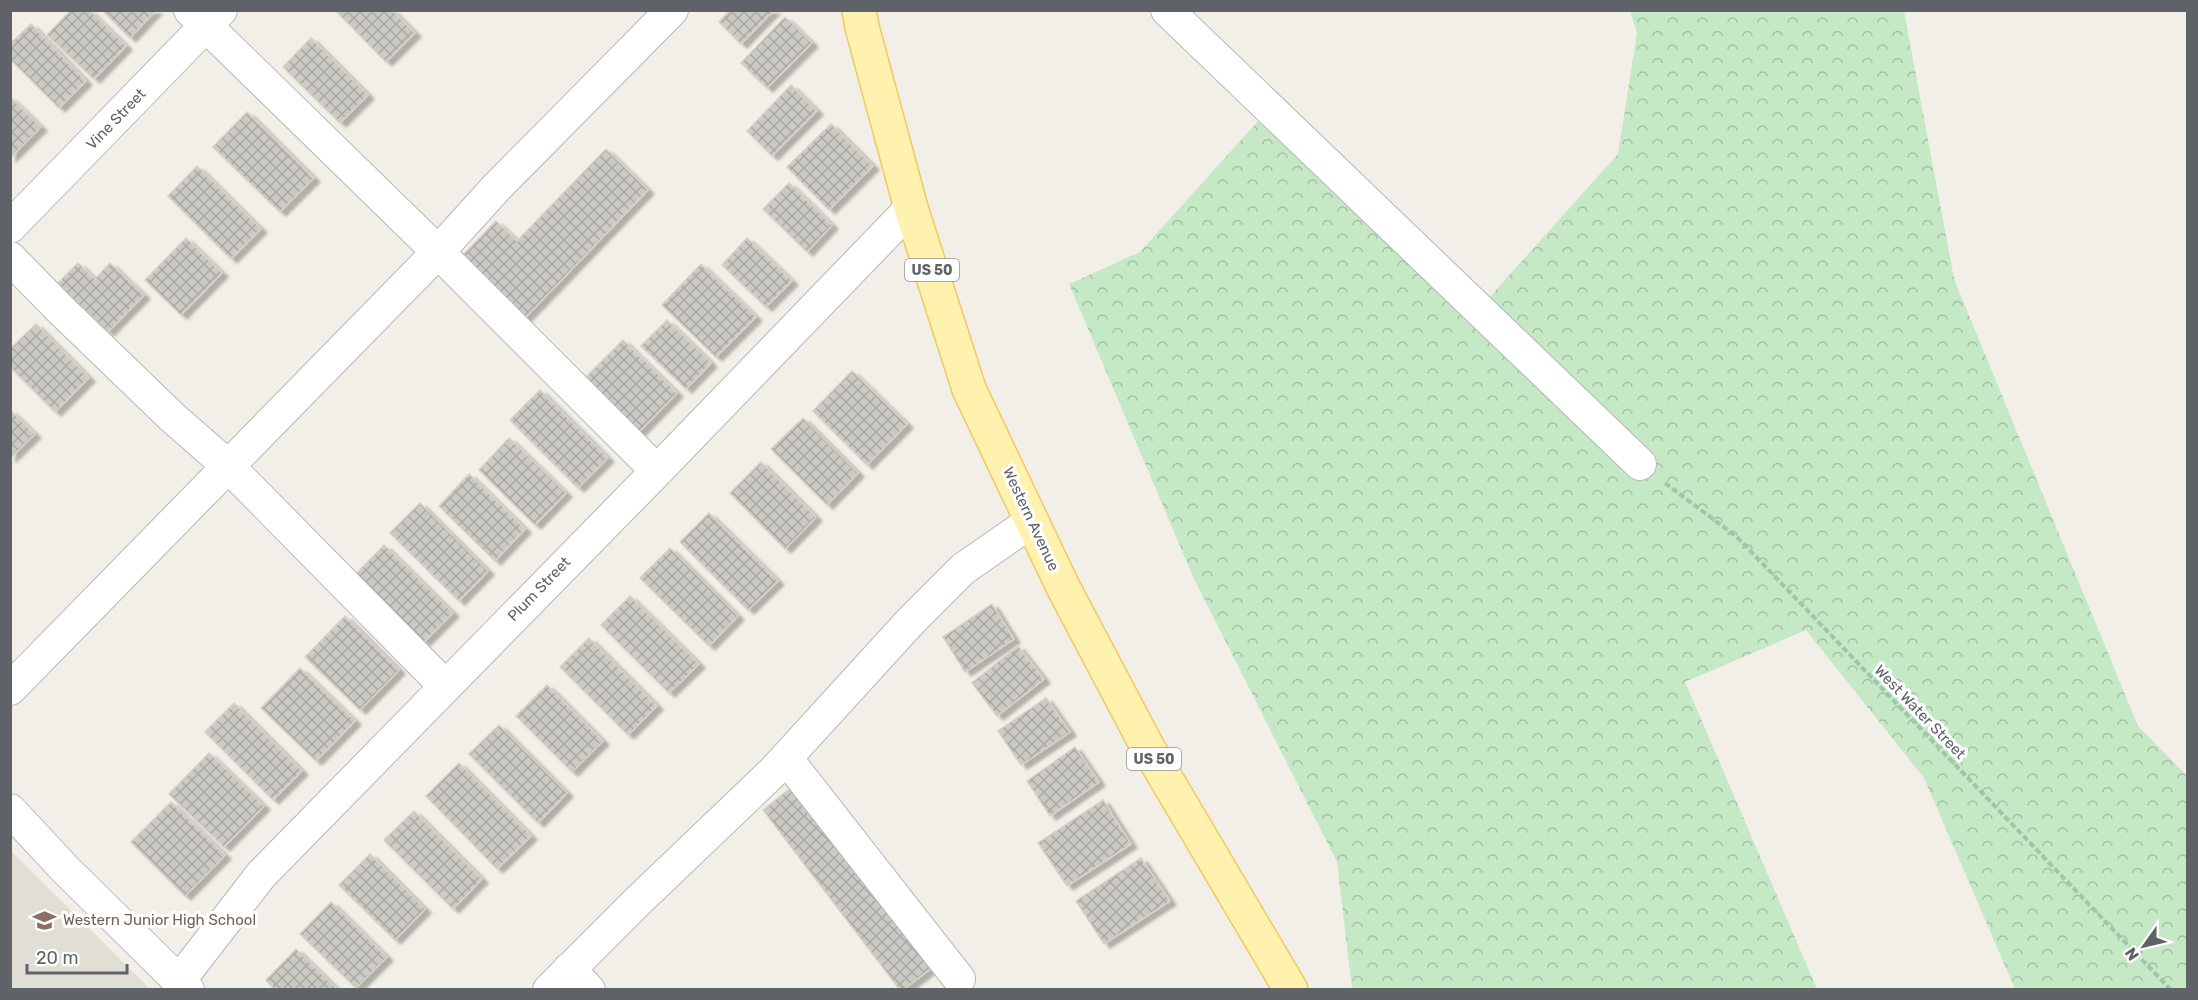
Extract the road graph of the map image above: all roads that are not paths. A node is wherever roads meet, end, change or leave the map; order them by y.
1 (672, 10) edge
2 (859, 10) edge
3 (1167, 10) edge
4 (205, 16) edge
5 (911, 208) junction
6 (10, 227) edge
7 (438, 252) junction
8 (10, 258) edge
9 (1640, 464) road end
10 (228, 466) junction
11 (657, 471) junction
12 (1032, 521) junction
13 (445, 686) junction
14 (10, 689) edge
15 (786, 758) junction
16 (10, 810) edge
17 (569, 983) edge
18 (183, 985) edge
19 (957, 986) edge
20 (1292, 990) edge

1 - 7 street
2 - 5 main road, Western Avenue / US 50
3 - 9 street
4 - 6 street, Vine Street
4 - 7 street
5 - 11 street, Plum Street
5 - 12 main road, Western Avenue / US 50
7 - 10 street
7 - 11 street
8 - 10 street
10 - 13 street
10 - 14 street
11 - 13 street, Plum Street
12 - 15 street
12 - 20 main road, Western Avenue / US 50
13 - 18 street, Plum Street
15 - 17 street
15 - 19 street
16 - 18 street

